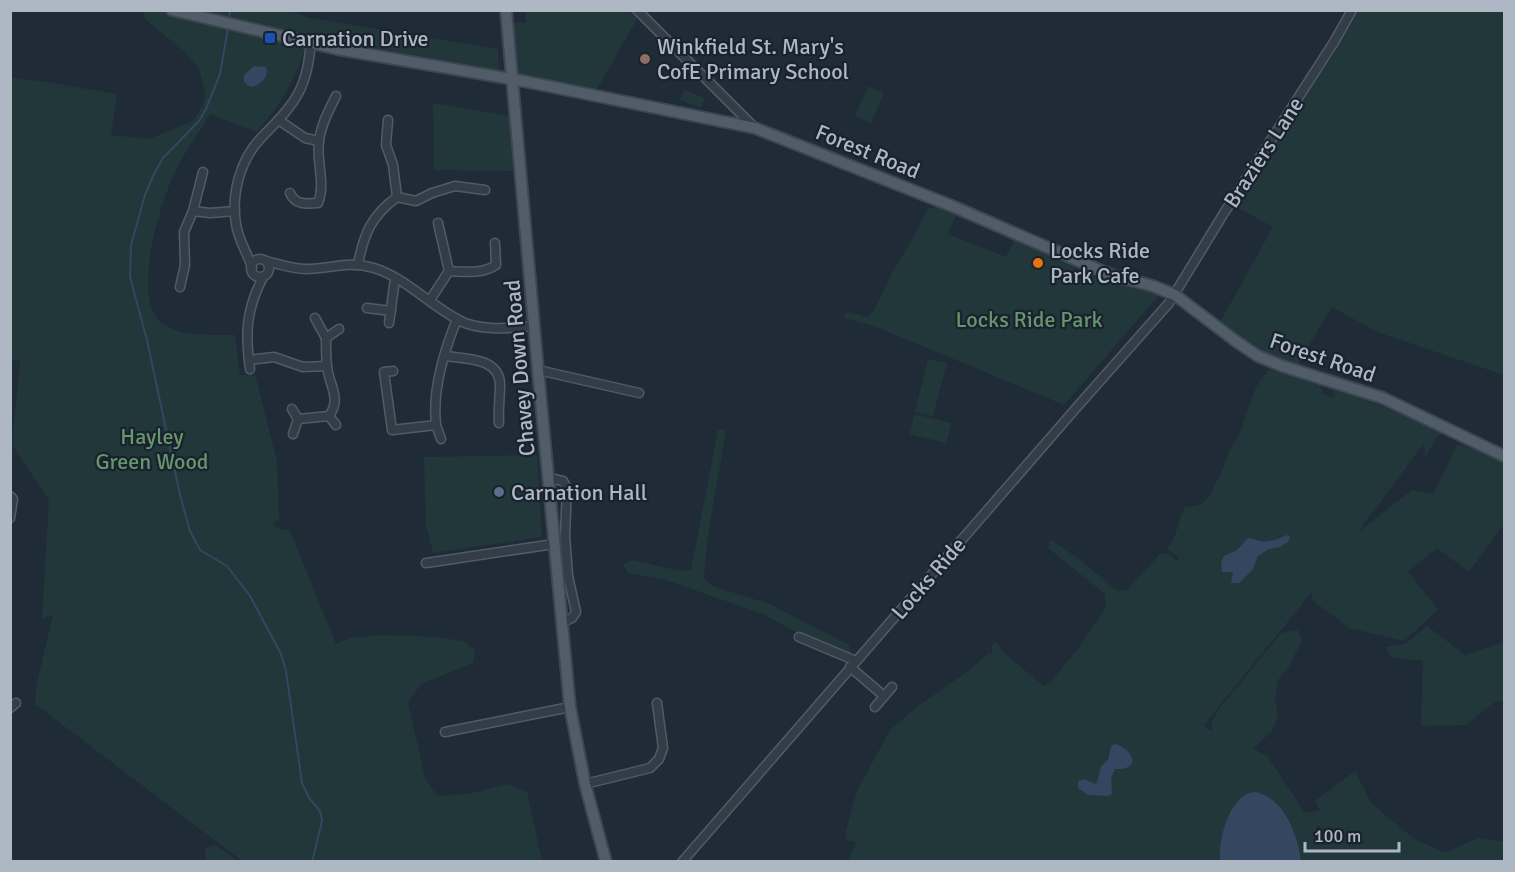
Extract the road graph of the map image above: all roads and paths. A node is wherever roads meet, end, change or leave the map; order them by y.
1 (172, 10) edge
2 (506, 10) edge
3 (637, 10) edge
4 (1352, 10) edge
5 (312, 43) junction
6 (513, 79) junction
7 (336, 96) dead end
8 (388, 120) dead end
9 (280, 121) junction
10 (755, 128) junction
11 (319, 141) junction
12 (203, 172) dead end
13 (485, 190) dead end
14 (290, 193) dead end
15 (397, 197) junction
16 (235, 210) junction
17 (193, 211) junction
18 (438, 223) dead end
19 (495, 243) dead end
20 (244, 246) junction
21 (262, 260) junction
22 (358, 264) junction
23 (284, 266) junction
24 (448, 271) junction
25 (259, 274) junction
26 (395, 279) junction
27 (180, 287) dead end
28 (1175, 295) junction
29 (430, 300) junction
30 (367, 308) dead end
31 (391, 311) junction
32 (315, 318) dead end
33 (457, 319) junction
34 (389, 323) dead end
35 (534, 326) junction
36 (339, 329) dead end
37 (326, 338) junction
38 (445, 357) junction
39 (249, 360) junction
40 (327, 366) junction
41 (250, 369) dead end
42 (537, 370) junction
43 (393, 371) dead end
44 (639, 393) dead end
45 (292, 409) dead end
46 (329, 416) junction
47 (298, 419) junction
48 (499, 423) dead end
49 (336, 424) dead end
50 (436, 425) junction
51 (293, 434) dead end
52 (441, 439) dead end
53 (1504, 456) edge
54 (549, 478) junction
55 (10, 496) edge
56 (10, 518) edge
57 (554, 544) junction
58 (426, 563) dead end
59 (561, 623) junction
60 (799, 637) dead end
61 (853, 664) junction
62 (892, 687) dead end
63 (884, 696) junction
64 (657, 703) dead end
65 (570, 707) junction
66 (875, 707) dead end
67 (445, 732) dead end
68 (585, 784) junction
69 (606, 861) edge
70 (682, 861) edge

1 - 5 main road, Forest Road
2 - 6 main road, Chavey Down Road
3 - 10 street
4 - 28 street, Braziers Lane
5 - 6 main road, Forest Road
5 - 9 street
6 - 10 main road, Forest Road
6 - 35 main road, Chavey Down Road
7 - 11 street
8 - 15 street
9 - 11 street
9 - 16 street
10 - 28 main road, Forest Road
11 - 14 street
12 - 17 street
13 - 15 street
15 - 22 street
16 - 17 street
16 - 20 street
17 - 27 street
18 - 24 street
19 - 24 street
20 - 21 street
20 - 25 street
21 - 23 street
21 - 25 street
21 - 25 street
22 - 23 street
22 - 26 street
23 - 25 street
24 - 29 street
25 - 39 street
26 - 29 street
26 - 31 street
28 - 53 main road, Forest Road
28 - 61 street, Locks Ride
29 - 33 street
30 - 31 street
31 - 34 street
32 - 37 street
33 - 35 street
33 - 38 street
35 - 42 main road, Chavey Down Road
36 - 37 street
37 - 40 street
38 - 48 street
38 - 50 street
39 - 40 street
39 - 41 street
40 - 46 street
42 - 44 street
42 - 54 main road, Chavey Down Road
43 - 50 street
45 - 47 street
46 - 47 street
46 - 49 street
47 - 51 street
50 - 52 street
54 - 57 main road, Chavey Down Road
54 - 59 street
55 - 56 street
57 - 58 street
57 - 59 main road, Chavey Down Road
59 - 65 main road, Chavey Down Road
60 - 61 street
61 - 63 street
61 - 70 street, Locks Ride
62 - 63 street
63 - 66 street
64 - 68 street
65 - 67 street
65 - 68 main road, Chavey Down Road
68 - 69 main road, Chavey Down Road

